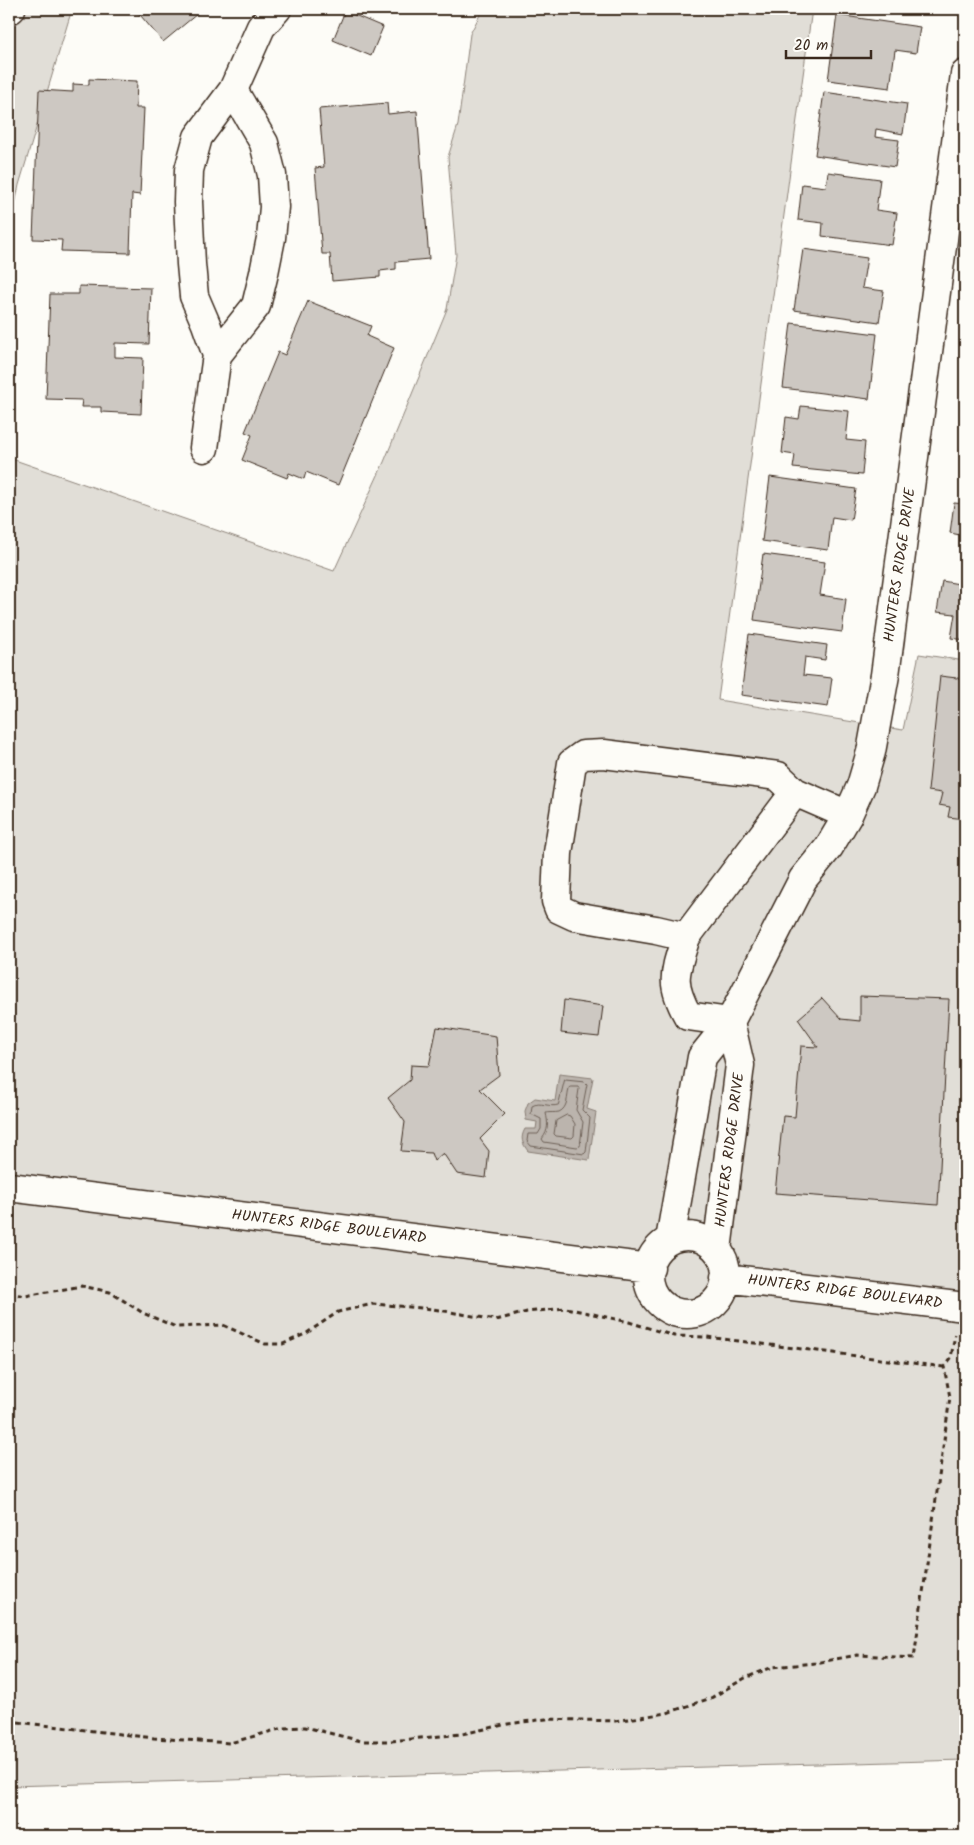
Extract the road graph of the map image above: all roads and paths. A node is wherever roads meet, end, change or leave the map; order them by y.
1 (277, 9) edge
2 (965, 74) edge
3 (233, 90) junction
4 (217, 355) junction
5 (204, 448) dead end
6 (795, 792) junction
7 (848, 815) junction
8 (686, 937) junction
9 (730, 1022) junction
10 (9, 1186) edge
11 (670, 1240) junction
12 (717, 1250) junction
13 (650, 1268) junction
14 (725, 1278) junction
15 (9, 1293) edge
16 (963, 1306) edge
17 (944, 1367) junction
18 (9, 1721) edge

1 - 3 street
2 - 7 street, HUNTERS RIDGE DRIVE
3 - 4 street
3 - 4 street
4 - 5 street
6 - 7 street
6 - 8 street
6 - 8 street
7 - 9 street, HUNTERS RIDGE DRIVE
8 - 9 street
9 - 11 street, HUNTERS RIDGE DRIVE
9 - 12 street, HUNTERS RIDGE DRIVE
10 - 13 street, HUNTERS RIDGE BOULEVARD
11 - 12 street
11 - 13 street
12 - 14 street
13 - 14 street
14 - 16 street, HUNTERS RIDGE BOULEVARD
15 - 17 path
16 - 17 path
17 - 18 path

